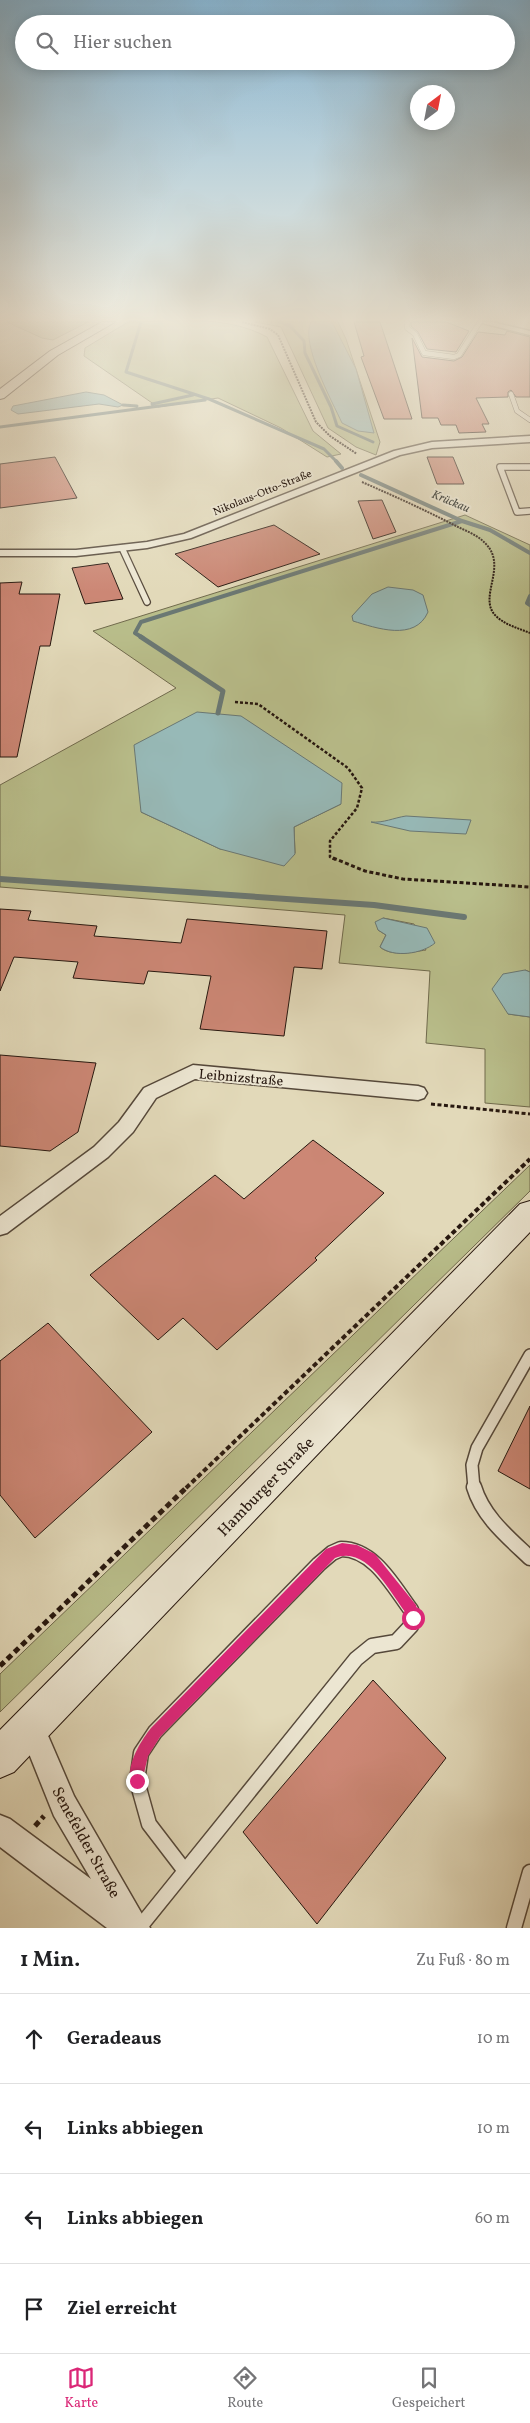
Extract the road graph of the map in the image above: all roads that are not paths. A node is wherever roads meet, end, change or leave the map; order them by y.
1 (518, 412) edge
2 (530, 420) edge
3 (530, 439) edge
4 (530, 466) edge
5 (530, 511) edge
6 (122, 548) junction
7 (0, 554) edge
8 (147, 602) dead end
9 (418, 1093) road end
10 (530, 1213) edge
11 (0, 1227) edge
12 (530, 1355) edge
13 (530, 1558) edge
14 (31, 1726) junction
15 (0, 1758) edge
16 (0, 1829) edge
17 (186, 1871) junction
18 (530, 1872) edge
19 (133, 1928) edge
20 (139, 1928) edge
21 (514, 1928) edge

1 - 2 lane
3 - 6 street, Nikolaus-Otto-Straße
4 - 5 lane
6 - 7 street, Nikolaus-Otto-Straße
6 - 8 lane
9 - 11 street, Leibnizstraße
10 - 14 main road, Hamburger Straße
12 - 13 lane
14 - 15 main road, Hamburger Straße
14 - 19 street, Senefelder Straße
16 - 19 street, Senefelder Straße
17 - 17 lane
17 - 20 lane
18 - 21 lane

